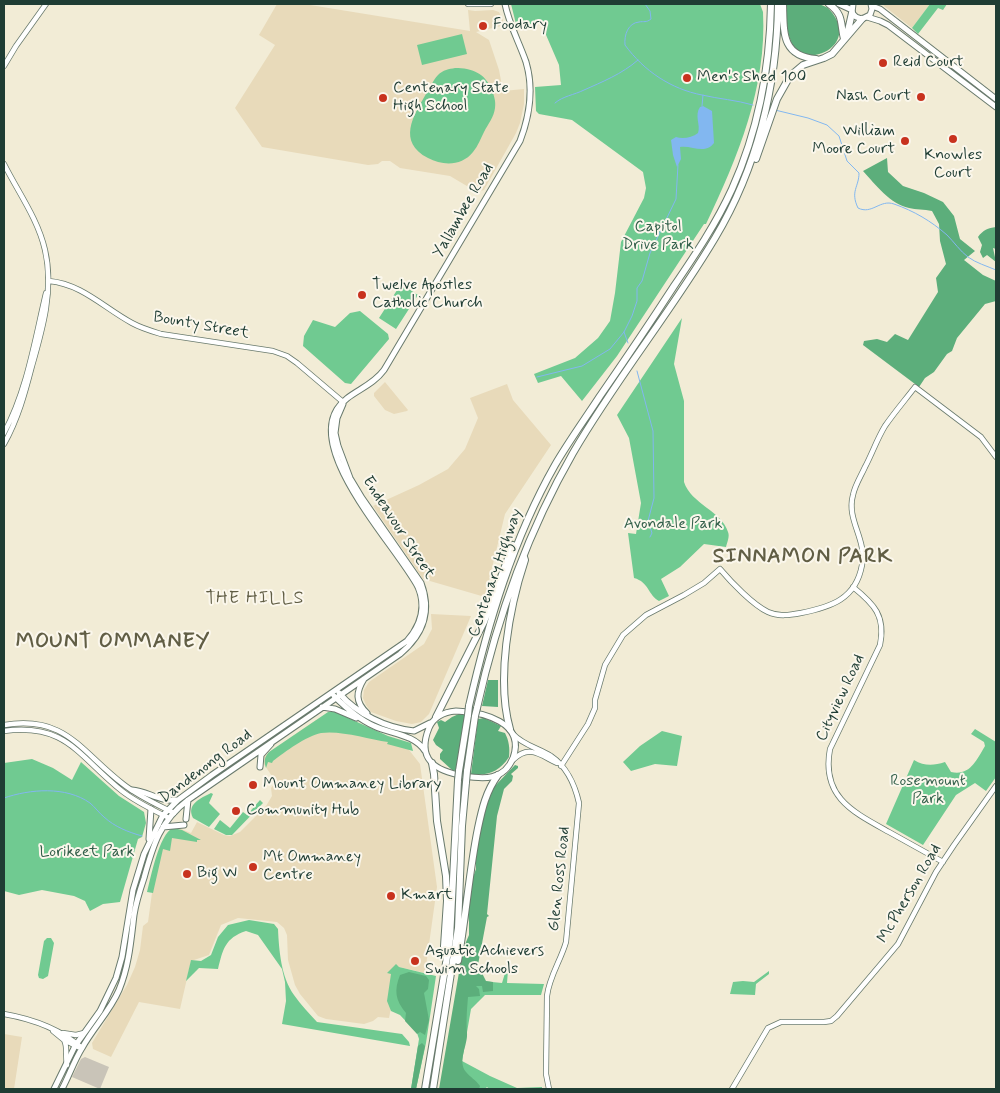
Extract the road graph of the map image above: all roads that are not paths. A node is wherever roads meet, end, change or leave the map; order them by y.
1 (46, 4) edge
2 (468, 4) edge
3 (491, 4) edge
4 (505, 4) edge
5 (771, 4) edge
6 (778, 4) edge
7 (783, 4) edge
8 (829, 4) edge
9 (838, 4) edge
10 (853, 4) edge
11 (871, 4) edge
12 (880, 6) edge
13 (852, 12) junction
14 (865, 18) junction
15 (845, 37) junction
16 (820, 60) junction
17 (4, 66) edge
18 (996, 99) edge
19 (996, 107) edge
20 (4, 164) edge
21 (747, 171) junction
22 (49, 282) junction
23 (343, 402) junction
24 (4, 433) edge
25 (4, 444) edge
26 (996, 457) edge
27 (528, 519) junction
28 (524, 554) junction
29 (852, 587) junction
30 (365, 678) junction
31 (333, 690) junction
32 (339, 695) junction
33 (322, 707) junction
34 (433, 719) junction
35 (361, 720) junction
36 (375, 720) junction
37 (4, 724) edge
38 (4, 731) edge
39 (511, 731) junction
40 (272, 741) junction
41 (426, 754) junction
42 (512, 761) junction
43 (432, 763) junction
44 (559, 764) junction
45 (260, 767) dead end
46 (498, 775) junction
47 (996, 786) edge
48 (132, 790) junction
49 (178, 800) junction
50 (188, 800) junction
51 (151, 809) junction
52 (167, 809) junction
53 (174, 813) junction
54 (163, 814) junction
55 (169, 818) junction
56 (186, 819) dead end
57 (184, 825) dead end
58 (162, 827) junction
59 (149, 842) junction
60 (943, 862) junction
61 (446, 962) junction
62 (450, 988) junction
63 (4, 1014) edge
64 (50, 1028) junction
65 (60, 1032) junction
66 (84, 1033) junction
67 (64, 1040) junction
68 (78, 1046) junction
69 (66, 1065) junction
70 (54, 1089) edge
71 (62, 1089) edge
72 (425, 1089) edge
73 (433, 1089) edge
74 (549, 1089) edge
75 (732, 1089) edge

1 - 17 street
2 - 3 street
4 - 23 main road, Yallambee Road
5 - 27 highway, Centenary Highway
6 - 21 highway, Centenary Highway
7 - 16 highway
8 - 15 highway
9 - 13 main road
10 - 13 main road
11 - 12 main road
11 - 14 main road
12 - 18 main road
13 - 14 main road
13 - 15 highway
14 - 15 highway
14 - 19 main road
15 - 16 highway
16 - 21 highway
20 - 22 street
21 - 28 highway, Centenary Highway
22 - 23 street, Bounty Street
22 - 24 street
22 - 25 street
23 - 30 main road, Endeavour Street
23 - 31 main road, Endeavour Street
26 - 29 street
27 - 34 highway
27 - 61 highway, Centenary Highway, bridge
28 - 39 highway
28 - 62 highway, Centenary Highway, bridge
29 - 44 street
29 - 60 street, Cityview Road
30 - 32 main road, Endeavour Street
30 - 36 main road
31 - 32 main road
31 - 49 main road, Dandenong Road
32 - 33 main road, Dandenong Road
32 - 35 main road
32 - 36 main road
33 - 35 main road
33 - 40 main road, Dandenong Road
34 - 36 main road
34 - 39 main road
34 - 41 main road
35 - 41 main road
37 - 48 street
38 - 51 street
39 - 42 main road
39 - 44 street, Glen Ross Road
40 - 45 main road
40 - 50 main road, Dandenong Road
41 - 43 main road
42 - 44 street
42 - 46 main road
43 - 46 main road
43 - 61 highway
44 - 74 street, Glen Ross Road
46 - 62 highway
47 - 60 street, McPherson Road
48 - 49 main road
48 - 52 street
49 - 52 main road, Dandenong Road
50 - 53 main road, Dandenong Road
50 - 56 main road
51 - 54 street
51 - 59 main road
52 - 53 street
52 - 54 main road, Dandenong Road
53 - 55 main road, Dandenong Road
54 - 55 street
54 - 59 main road, Dandenong Road
55 - 58 main road, Dandenong Road
57 - 58 main road
58 - 68 main road, Dandenong Road
59 - 66 main road, Dandenong Road
60 - 75 street, McPherson Road
61 - 72 highway, Centenary Highway
62 - 73 highway, Centenary Highway
63 - 64 street
64 - 65 street
64 - 67 street
65 - 66 street
65 - 68 street
66 - 68 main road, Dandenong Road
67 - 68 street
67 - 69 street
68 - 69 main road, Dandenong Road
68 - 71 main road, Dandenong Road
69 - 70 main road, Dandenong Road

